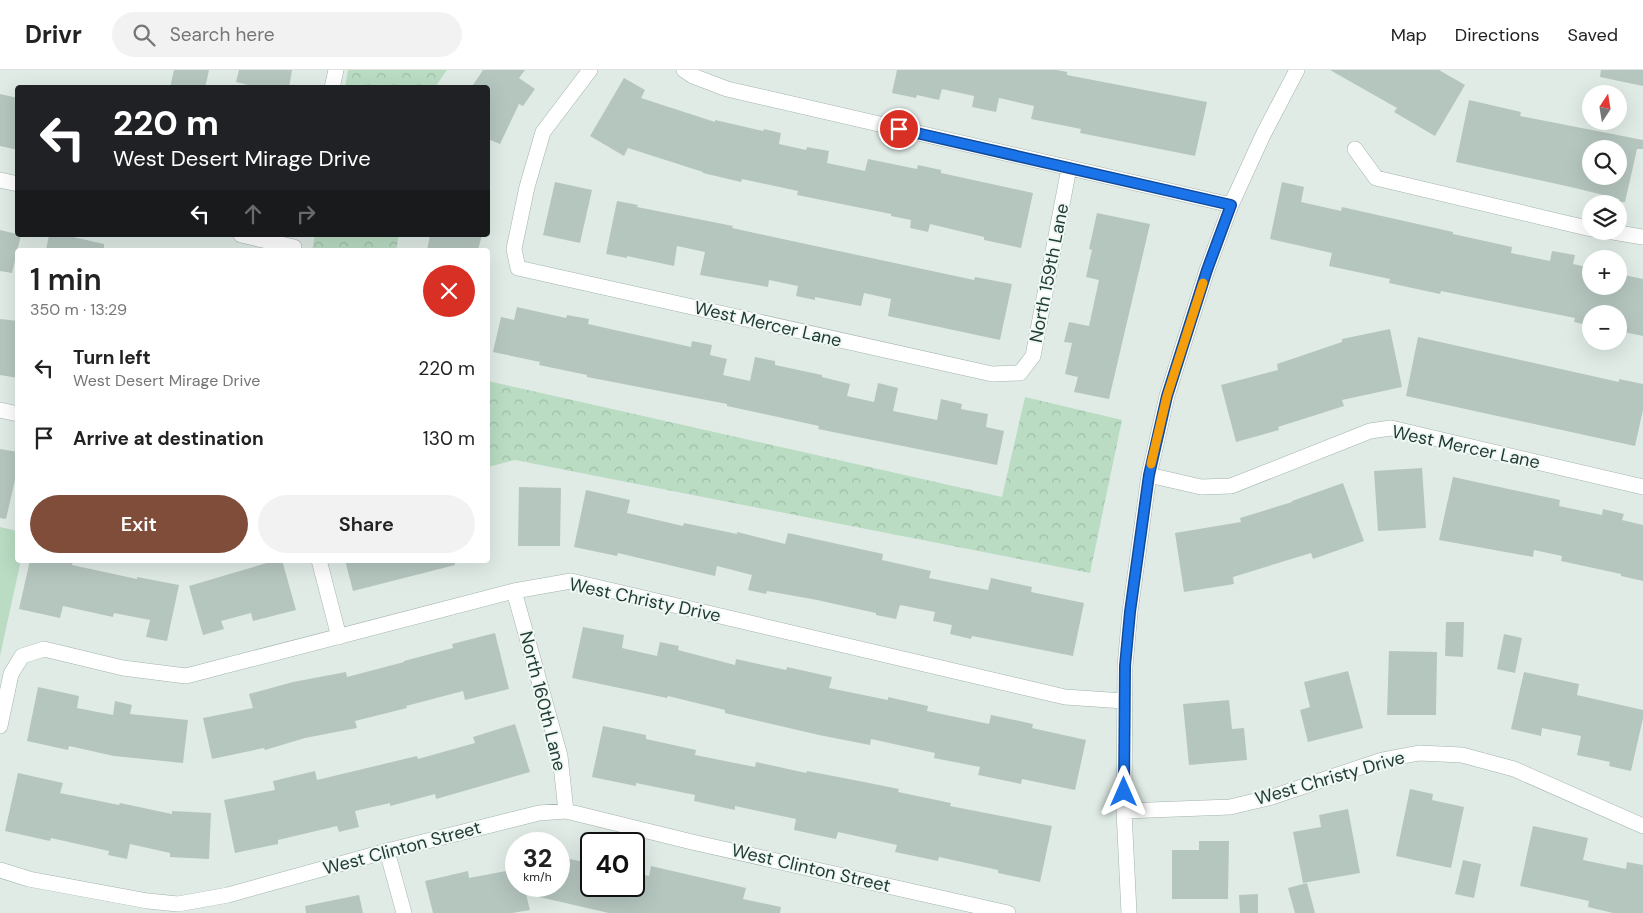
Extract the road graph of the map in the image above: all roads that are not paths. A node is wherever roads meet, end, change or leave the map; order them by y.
1 (336, 70) edge
2 (590, 70) edge
3 (684, 70) edge
4 (1297, 70) edge
5 (333, 85) edge
6 (1355, 149) dead end
7 (1070, 168) junction
8 (0, 180) edge
9 (15, 183) edge
10 (1231, 205) junction
11 (1582, 227) edge
12 (1627, 234) edge
13 (253, 237) edge
14 (1643, 237) edge
15 (294, 244) edge
16 (1020, 373) joint
17 (0, 410) edge
18 (15, 413) edge
19 (1149, 475) junction
20 (1643, 487) edge
21 (320, 563) edge
22 (514, 591) junction
23 (339, 637) junction
24 (1124, 701) junction
25 (0, 726) edge
26 (566, 811) junction
27 (1124, 811) junction
28 (1643, 826) edge
29 (387, 851) junction
30 (0, 870) edge
31 (178, 908) edge
32 (404, 913) edge
33 (1008, 913) edge
34 (1129, 913) edge

1 - 5 street
2 - 16 street, West Mercer Lane
3 - 7 street
4 - 10 street
6 - 11 street
7 - 10 street
7 - 16 street, North 159th Lane
8 - 9 street
10 - 19 street
12 - 14 street
13 - 15 street
17 - 18 street
19 - 20 street, West Mercer Lane
19 - 24 street
21 - 23 street
22 - 23 street, West Christy Drive
22 - 24 street, West Christy Drive
22 - 26 street, North 160th Lane
23 - 25 street, West Christy Drive
24 - 27 street
26 - 29 street, West Clinton Street
26 - 33 street, West Clinton Street
27 - 28 street, West Christy Drive
27 - 34 street
29 - 31 street, West Clinton Street
29 - 32 street
30 - 31 street, West Clinton Street

